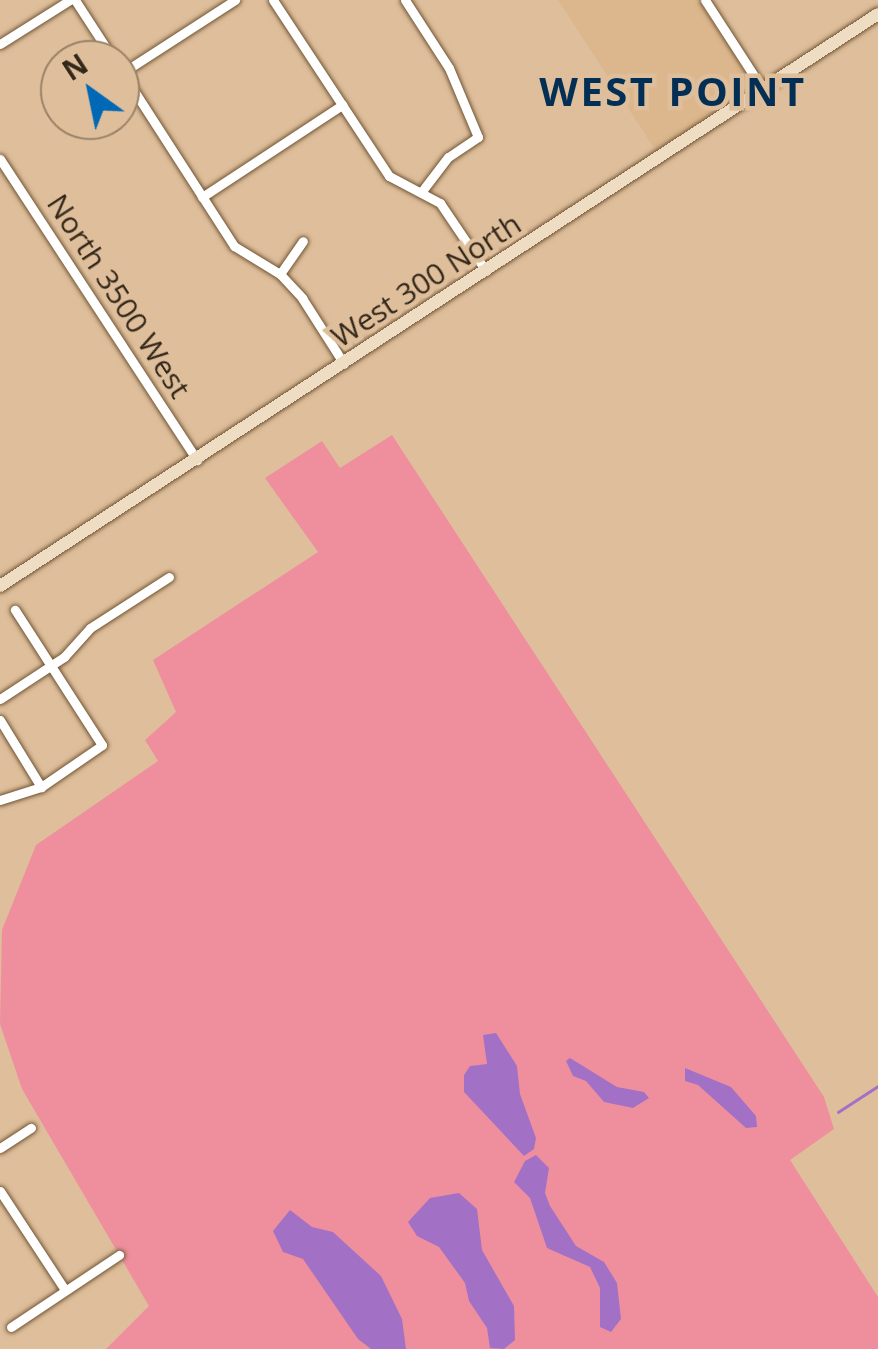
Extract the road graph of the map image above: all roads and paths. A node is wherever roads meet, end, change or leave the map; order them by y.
1 (72, 0) edge
2 (235, 0) edge
3 (273, 0) edge
4 (405, 0) edge
5 (705, 0) edge
6 (878, 14) edge
7 (100, 40) edge
8 (0, 44) edge
9 (140, 59) edge
10 (762, 88) junction
11 (140, 100) edge
12 (342, 105) junction
13 (0, 159) edge
14 (422, 192) junction
15 (202, 196) junction
16 (303, 241) dead end
17 (486, 271) junction
18 (280, 274) junction
19 (344, 364) junction
20 (197, 460) junction
21 (169, 577) dead end
22 (0, 586) edge
23 (15, 610) dead end
24 (52, 665) junction
25 (0, 698) edge
26 (0, 720) edge
27 (41, 787) junction
28 (0, 800) edge
29 (32, 1128) dead end
30 (0, 1148) edge
31 (0, 1190) edge
32 (119, 1256) dead end
33 (65, 1290) junction
34 (10, 1327) dead end

1 - 7 street
1 - 8 street
2 - 9 street
3 - 12 street
4 - 14 street
5 - 10 street
6 - 10 main road, West 300 North
10 - 17 main road, West 300 North
11 - 15 street
12 - 14 street
12 - 15 street
13 - 20 street, North 3500 West
14 - 17 street
15 - 18 street
16 - 18 street
17 - 19 main road, West 300 North
18 - 19 street
19 - 20 main road, West 300 North
20 - 22 main road, West 300 North
21 - 24 street
23 - 24 street
24 - 25 street
24 - 27 street
26 - 27 street
27 - 28 street
29 - 30 street
31 - 33 street
32 - 33 street
33 - 34 street

